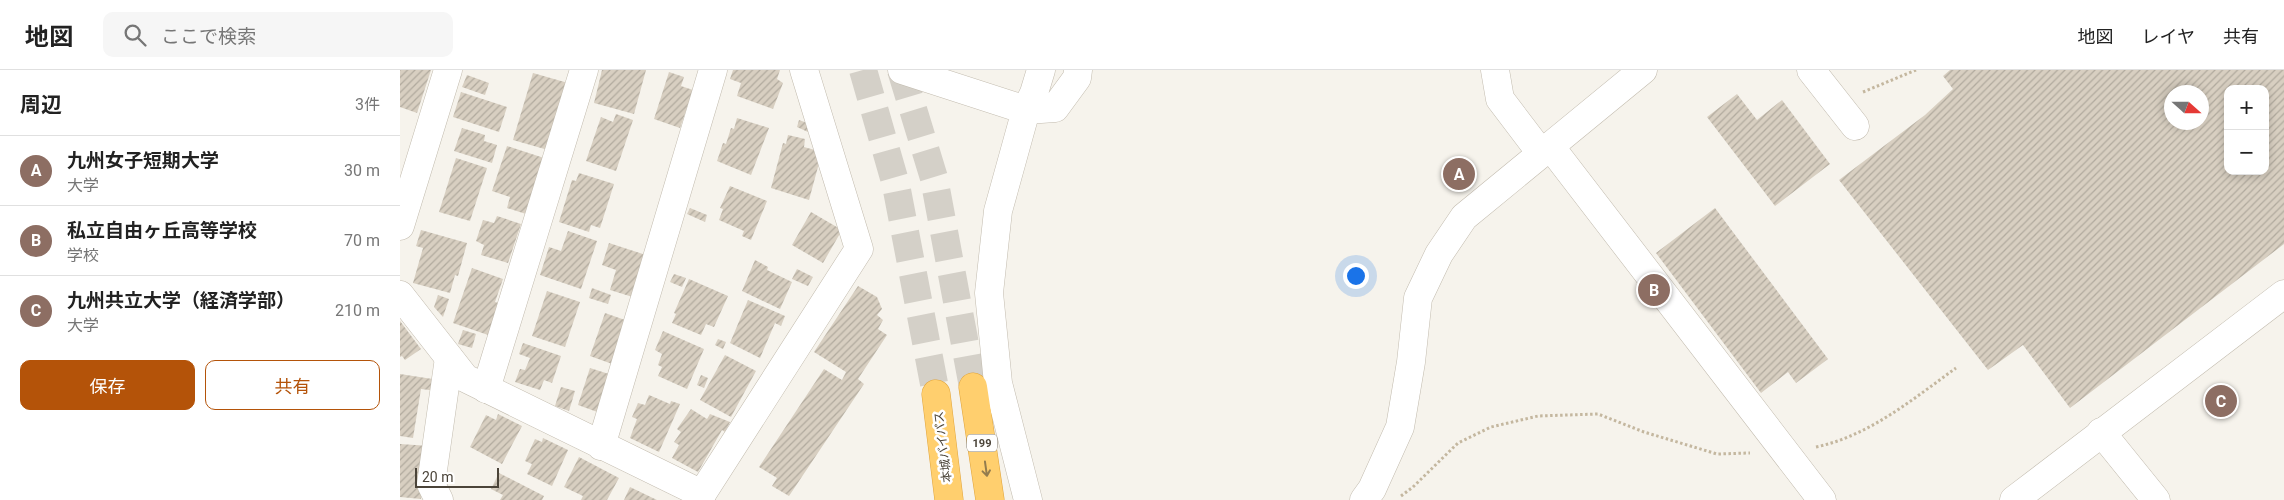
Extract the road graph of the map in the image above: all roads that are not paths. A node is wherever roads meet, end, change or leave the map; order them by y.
1 (448, 70) edge
2 (584, 70) edge
3 (713, 70) edge
4 (804, 70) edge
5 (902, 70) edge
6 (1041, 70) edge
7 (1078, 70) edge
8 (1495, 70) edge
9 (1643, 70) edge
10 (1811, 70) edge
11 (1026, 110) junction
12 (1855, 126) dead end
13 (1545, 149) junction
14 (400, 226) edge
15 (2284, 294) edge
16 (400, 295) edge
17 (449, 358) junction
18 (974, 386) tunnel mouth
19 (486, 389) junction
20 (936, 394) tunnel mouth
21 (2101, 432) junction
22 (601, 446) junction
23 (700, 497) edge
24 (439, 500) edge
25 (949, 500) edge
26 (990, 500) edge
27 (1028, 500) edge
28 (1364, 500) edge
29 (1822, 500) edge
30 (2014, 500) edge
31 (2156, 500) edge

1 - 14 street
2 - 19 street
3 - 22 street
4 - 23 street
5 - 11 street
6 - 11 street
7 - 11 street
8 - 13 street
9 - 13 street
10 - 12 street
11 - 27 street
13 - 28 street
13 - 29 street
15 - 21 street
16 - 17 street
17 - 19 street
17 - 24 street
18 -> 26 highway, 199
19 - 22 street
20 - 25 highway, 本城バイパス
21 - 30 street
21 - 31 street
22 - 23 street

